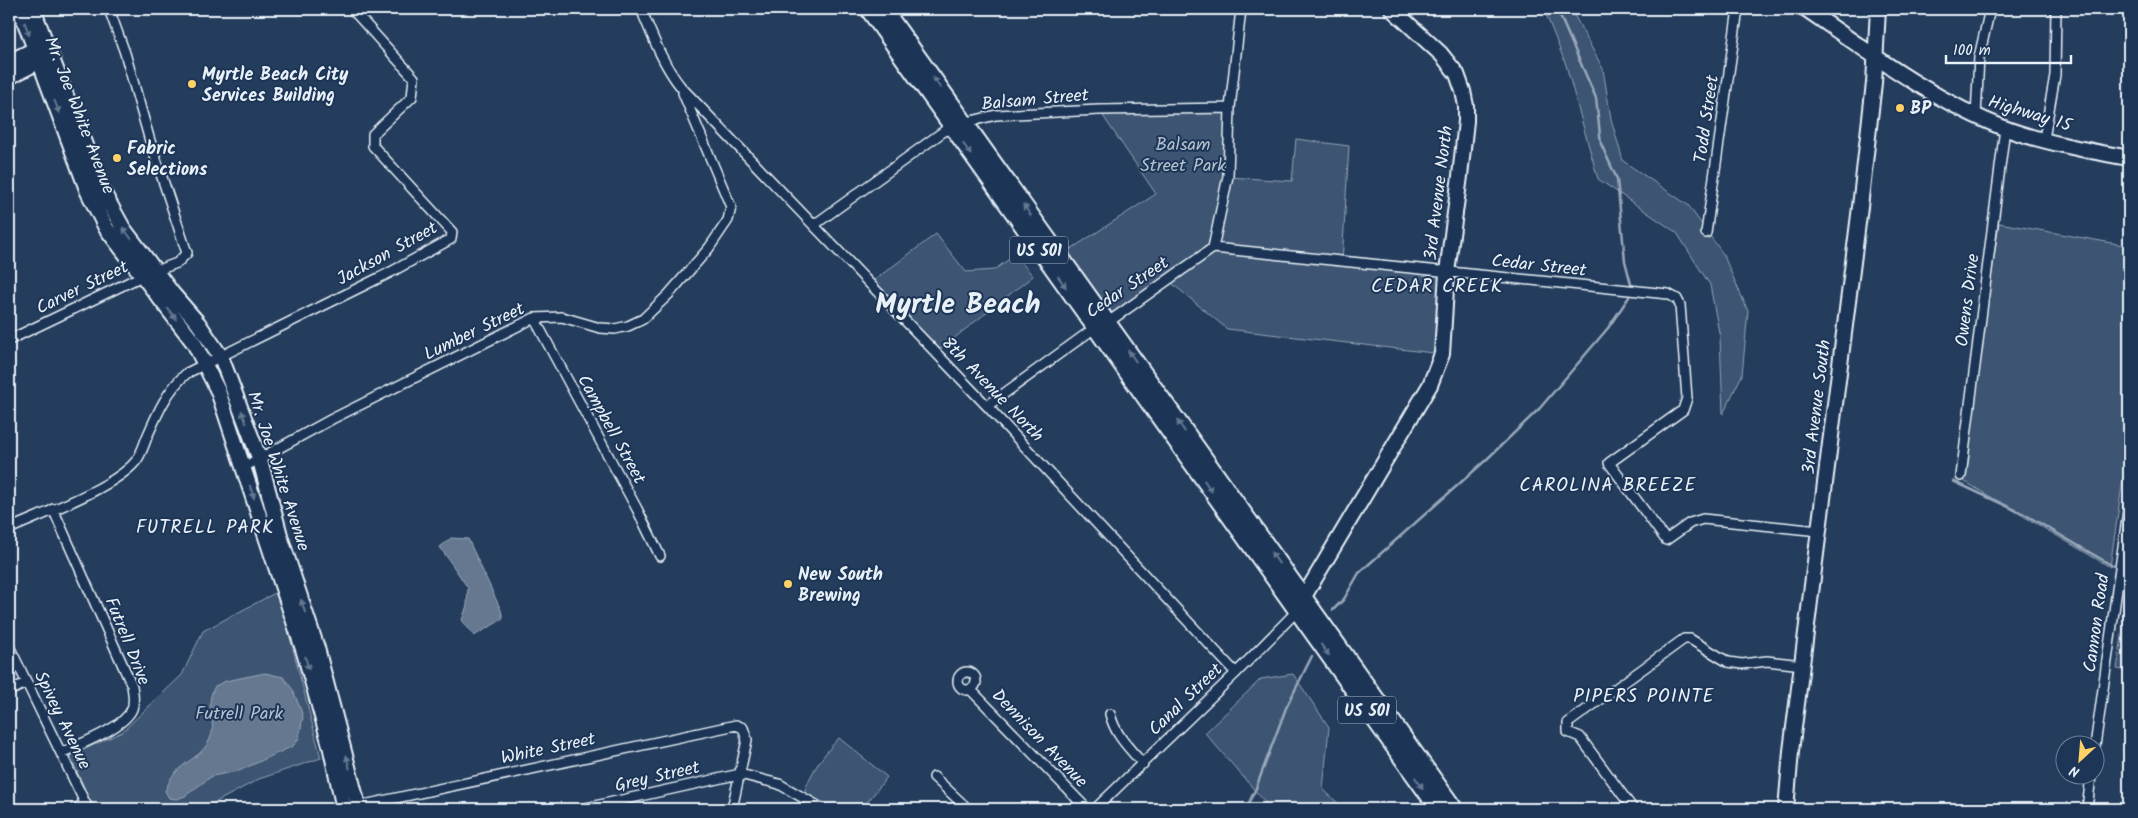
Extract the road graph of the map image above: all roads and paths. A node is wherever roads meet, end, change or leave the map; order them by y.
1 (20, 9) edge
2 (33, 9) edge
3 (108, 9) edge
4 (352, 9) edge
5 (641, 9) edge
6 (868, 9) edge
7 (884, 9) edge
8 (1241, 9) edge
9 (1392, 9) edge
10 (1738, 9) edge
11 (1806, 9) edge
12 (1878, 9) edge
13 (1990, 9) edge
14 (2056, 9) edge
15 (43, 52) junction
16 (1875, 56) junction
17 (9, 62) edge
18 (9, 77) edge
19 (681, 87) junction
20 (1230, 108) junction
21 (1976, 116) junction
22 (958, 124) junction
23 (2005, 128) junction
24 (2044, 139) junction
25 (2129, 158) edge
26 (814, 225) junction
27 (1706, 233) dead end
28 (1213, 248) junction
29 (157, 271) junction
30 (1447, 272) junction
31 (142, 276) junction
32 (534, 318) junction
33 (1103, 326) junction
34 (9, 340) edge
35 (221, 357) junction
36 (204, 364) junction
37 (987, 406) junction
38 (260, 460) junction
39 (244, 468) junction
40 (1960, 476) dead end
41 (2129, 504) edge
42 (53, 509) junction
43 (9, 529) edge
44 (1819, 530) junction
45 (660, 556) dead end
46 (1300, 604) junction
47 (9, 646) edge
48 (1802, 665) junction
49 (1236, 673) junction
50 (26, 683) junction
51 (970, 689) dead end
52 (9, 691) edge
53 (1110, 714) dead end
54 (2096, 736) edge
55 (61, 753) junction
56 (1143, 764) junction
57 (740, 774) junction
58 (934, 777) dead end
59 (2090, 786) edge
60 (87, 807) edge
61 (359, 808) edge
62 (74, 809) edge
63 (344, 809) edge
64 (581, 809) edge
65 (732, 809) edge
66 (824, 809) edge
67 (968, 809) edge
68 (1087, 809) edge
69 (1095, 809) edge
70 (1438, 809) edge
71 (1455, 809) edge
72 (1633, 809) edge
73 (1786, 809) edge
74 (2087, 809) edge

1 -> 15 main road, Mr. Joe White Avenue
2 - 15 main road, Mr. Joe White Avenue
3 - 29 street, Carver Street
4 - 35 street, Jackson Street
5 - 19 street, 8th Avenue North
6 - 22 main road, US 501
22 -> 7 main road, US 501
8 - 20 street
9 - 30 main road, 3rd Avenue North
10 - 27 street, Todd Street
11 - 16 main road, Highway 15
12 - 16 main road, 3rd Avenue South
13 - 21 street
14 - 24 street
15 - 17 main road
15 - 18 main road
29 -> 15 main road, Mr. Joe White Avenue
15 -> 31 main road, Mr. Joe White Avenue
16 - 21 main road, Highway 15
16 - 44 main road, 3rd Avenue South
19 - 26 street, 8th Avenue North
19 - 32 street, Lumber Street
20 - 22 street, Balsam Street
20 - 28 street
21 - 23 main road, Highway 15
22 - 26 street, Balsam Street
22 - 33 main road, US 501
23 - 24 main road, Highway 15
23 - 40 street, Owens Drive
24 - 25 main road, Highway 15
26 - 37 street, 8th Avenue North
28 - 30 street, Cedar Street
28 - 33 street, Cedar Street
29 - 31 street, Carver Street
29 - 35 main road, Mr. Joe White Avenue
30 - 44 street, Cedar Street
30 - 46 main road, 3rd Avenue North
31 - 34 street, Carver Street
31 -> 36 main road, Mr. Joe White Avenue
32 - 38 street, Lumber Street
32 - 45 street, Campbell Street
33 - 37 street, Cedar Street
33 - 46 main road, US 501
35 - 36 street, Jackson Street
38 -> 35 main road, Mr. Joe White Avenue
36 - 39 main road, Mr. Joe White Avenue
36 - 42 street, Jackson Street
37 - 49 street, 8th Avenue North
38 - 39 street, Lumber Street
61 -> 38 main road, Mr. Joe White Avenue
39 -> 63 main road, Mr. Joe White Avenue
41 - 54 street, Cannon Road
42 - 43 street, Jackson Street
42 - 55 street, Futrell Drive
44 - 48 main road, 3rd Avenue South
46 - 49 street, Canal Street
46 -> 70 main road, US 501
46 - 71 main road, US 501
47 - 50 street, Spivey Avenue
48 - 72 street
48 - 73 main road, 3rd Avenue South
49 - 56 street, Canal Street
50 - 52 street
50 - 55 street, Spivey Avenue
51 - 68 street, Dennison Avenue
53 - 56 street
55 - 60 street, Spivey Avenue
56 - 69 street, Canal Street
57 - 61 street, White Street
57 - 64 street, Grey Street
57 - 65 street
57 - 66 street
58 - 67 street
59 - 74 street
60 - 62 street

